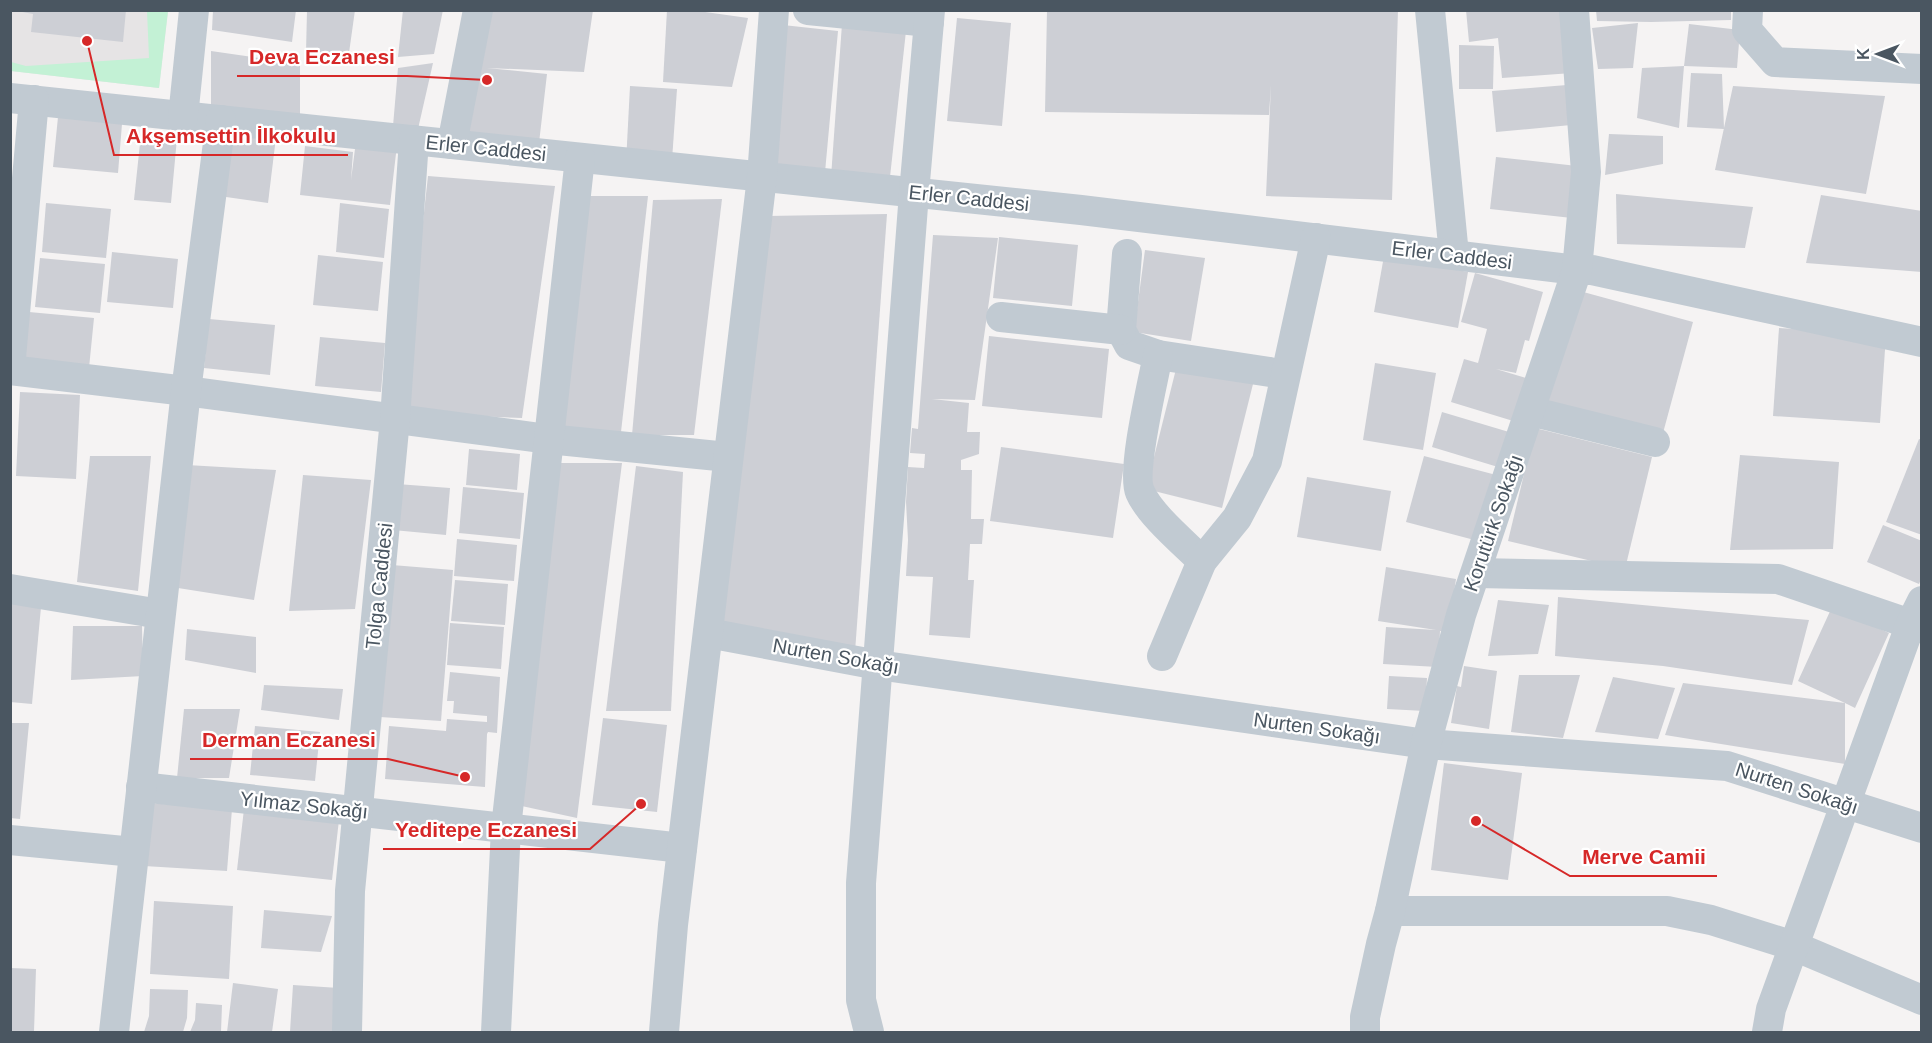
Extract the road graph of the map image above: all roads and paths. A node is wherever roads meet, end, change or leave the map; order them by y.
1 (194, 10) edge
2 (478, 10) edge
3 (774, 10) edge
4 (808, 10) edge
5 (1430, 10) edge
6 (1574, 10) edge
7 (1748, 10) edge
8 (929, 16) edge
9 (1922, 69) edge
10 (22, 99) edge
11 (183, 117) junction
12 (221, 120) junction
13 (414, 140) junction
14 (452, 144) junction
15 (580, 158) junction
16 (762, 177) junction
17 (914, 193) junction
18 (1316, 238) junction
19 (1127, 254) dead end
20 (1454, 255) junction
21 (1577, 270) junction
22 (1001, 317) dead end
23 (1120, 330) junction
24 (1922, 342) edge
25 (1158, 355) junction
26 (10, 370) edge
27 (1270, 372) dead end
28 (186, 391) junction
29 (1530, 411) junction
30 (395, 419) junction
31 (548, 439) junction
32 (1655, 442) dead end
33 (728, 457) junction
34 (1202, 561) junction
35 (1477, 573) junction
36 (10, 589) edge
37 (160, 614) junction
38 (1918, 618) edge
39 (708, 633) junction
40 (1162, 656) dead end
41 (878, 665) junction
42 (1426, 744) junction
43 (141, 787) junction
44 (1846, 803) junction
45 (357, 811) junction
46 (506, 828) junction
47 (1922, 828) edge
48 (10, 840) edge
49 (682, 848) junction
50 (134, 852) junction
51 (1390, 911) junction
52 (1794, 946) junction
53 (1922, 1000) edge
54 (114, 1032) edge
55 (346, 1032) edge
56 (496, 1032) edge
57 (664, 1032) edge
58 (869, 1032) edge
59 (1365, 1032) edge
60 (1767, 1032) edge

1 - 11 street
2 - 14 street
3 - 16 street
4 - 8 street
5 - 20 street
6 - 21 street, Korutürk Sokağı
7 - 9 street
8 - 17 street
10 - 11 street, Erler Caddesi
10 - 26 street
11 - 12 street, Erler Caddesi
12 - 13 street, Erler Caddesi
12 - 28 street
13 - 14 street, Erler Caddesi
13 - 30 street, Tolga Caddesi
14 - 15 street, Erler Caddesi
15 - 16 street, Erler Caddesi
15 - 31 street
16 - 17 street, Erler Caddesi
16 - 33 street
17 - 18 street, Erler Caddesi
17 - 41 street
18 - 20 street, Erler Caddesi
18 - 34 street
19 - 23 street
20 - 21 street, Erler Caddesi
21 - 24 street, Erler Caddesi
21 - 29 street, Korutürk Sokağı
22 - 23 street
23 - 25 street
25 - 27 street
25 - 34 street
26 - 28 street
28 - 30 street
28 - 37 street
29 - 32 street
29 - 35 street, Korutürk Sokağı
30 - 31 street
30 - 45 street, Tolga Caddesi
31 - 33 street
31 - 46 street
33 - 39 street
34 - 40 street
35 - 38 street
35 - 42 street, Korutürk Sokağı
36 - 37 street
37 - 43 street
38 - 44 street
39 - 41 street, Nurten Sokağı
39 - 49 street
41 - 42 street, Nurten Sokağı
41 - 58 street
42 - 44 street, Nurten Sokağı
42 - 51 street, Korutürk Sokağı
43 - 45 street, Yılmaz Sokağı
43 - 50 street
44 - 47 street, Nurten Sokağı
44 - 52 street
45 - 46 street, Yılmaz Sokağı
45 - 55 street, Tolga Caddesi
46 - 49 street, Yılmaz Sokağı
46 - 56 street
48 - 50 street
49 - 57 street
50 - 54 street
51 - 52 street
51 - 59 street, Korutürk Sokağı
52 - 53 street
52 - 60 street

